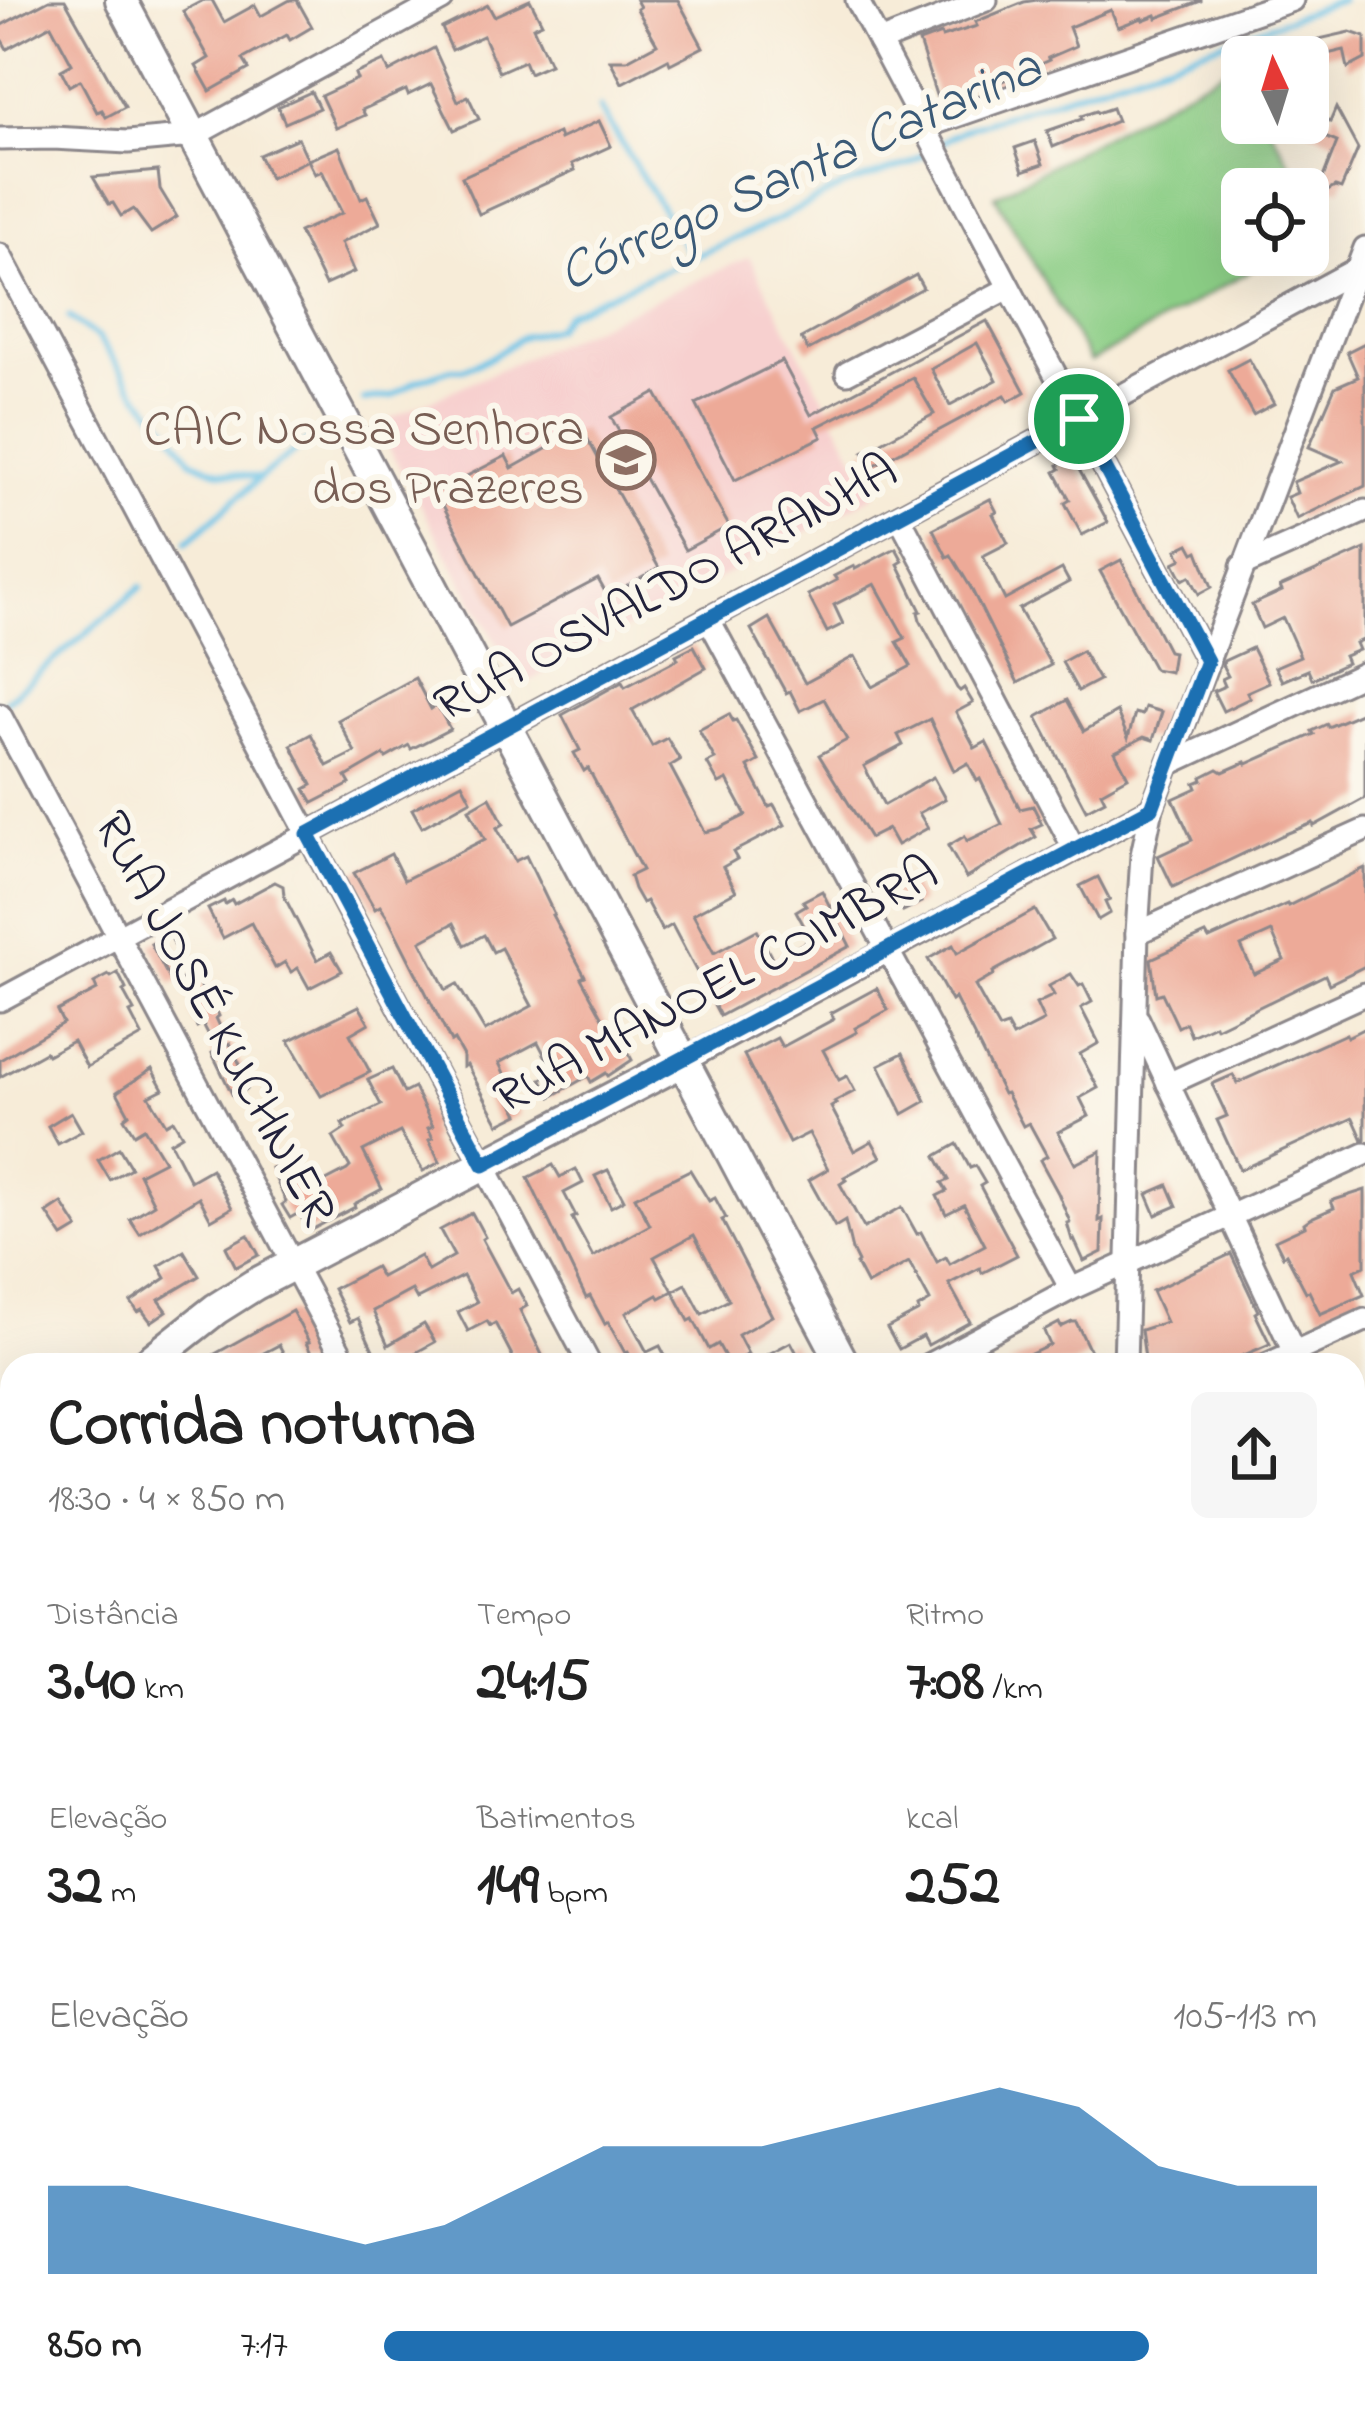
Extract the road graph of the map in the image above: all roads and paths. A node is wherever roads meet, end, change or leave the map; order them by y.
1 (121, 0) edge
2 (442, 0) edge
3 (857, 0) edge
4 (986, 0) edge
5 (1292, 0) edge
6 (879, 42) junction
7 (927, 133) junction
8 (193, 136) junction
9 (0, 140) edge
10 (0, 255) edge
11 (1362, 262) edge
12 (1010, 288) junction
13 (847, 373) dead end
14 (1079, 419) junction
15 (1365, 511) edge
16 (899, 516) junction
17 (1242, 566) junction
18 (708, 619) junction
19 (1207, 661) junction
20 (1365, 673) edge
21 (0, 715) edge
22 (506, 728) junction
23 (1169, 764) junction
24 (1152, 808) junction
25 (1365, 830) edge
26 (308, 834) junction
27 (1075, 850) junction
28 (1137, 933) junction
29 (118, 936) junction
30 (888, 950) junction
31 (1365, 994) edge
32 (0, 1000) edge
33 (1135, 1013) junction
34 (682, 1060) junction
35 (1168, 1084) junction
36 (1365, 1154) edge
37 (484, 1165) junction
38 (1230, 1216) junction
39 (1128, 1262) junction
40 (293, 1264) junction
41 (1071, 1289) junction
42 (1365, 1320) edge
43 (160, 1353) edge
44 (341, 1353) edge
45 (584, 1353) edge
46 (838, 1353) edge
47 (951, 1353) edge
48 (1125, 1353) edge
49 (1294, 1353) edge
50 (1307, 1353) edge

1 - 8 street
2 - 8 street
3 - 6 street
4 - 6 street
5 - 7 street
6 - 7 street
7 - 12 street
8 - 9 street
8 - 22 street
10 - 26 street
11 - 14 street, RUA OSVALDO ARANHA
11 - 17 street
12 - 13 street
12 - 14 street
14 - 16 street, RUA OSVALDO ARANHA
14 - 19 street
15 - 17 street
16 - 18 street, RUA OSVALDO ARANHA
16 - 27 street
17 - 19 street
18 - 22 street, RUA OSVALDO ARANHA
18 - 30 street
19 - 23 street
20 - 23 street
21 - 29 street, RUA JOSÉ KUCHNIER
22 - 26 street, RUA OSVALDO ARANHA
22 - 34 street
23 - 24 street
24 - 27 street, RUA MANOEL COIMBRA
24 - 28 street
25 - 28 street
26 - 29 street, RUA OSVALDO ARANHA
26 - 37 street
27 - 30 street, RUA MANOEL COIMBRA
28 - 33 street
29 - 32 street, RUA OSVALDO ARANHA
29 - 40 street, RUA JOSÉ KUCHNIER
30 - 34 street, RUA MANOEL COIMBRA
30 - 41 street
31 - 35 street
33 - 35 street
33 - 39 street
34 - 37 street, RUA MANOEL COIMBRA
34 - 46 street
35 - 38 street
36 - 38 street
37 - 40 street, RUA MANOEL COIMBRA
37 - 45 street
38 - 39 street
38 - 49 street
39 - 41 street
39 - 48 street
40 - 43 street, RUA MANOEL COIMBRA
40 - 44 street, RUA JOSÉ KUCHNIER
41 - 47 street
42 - 50 street

